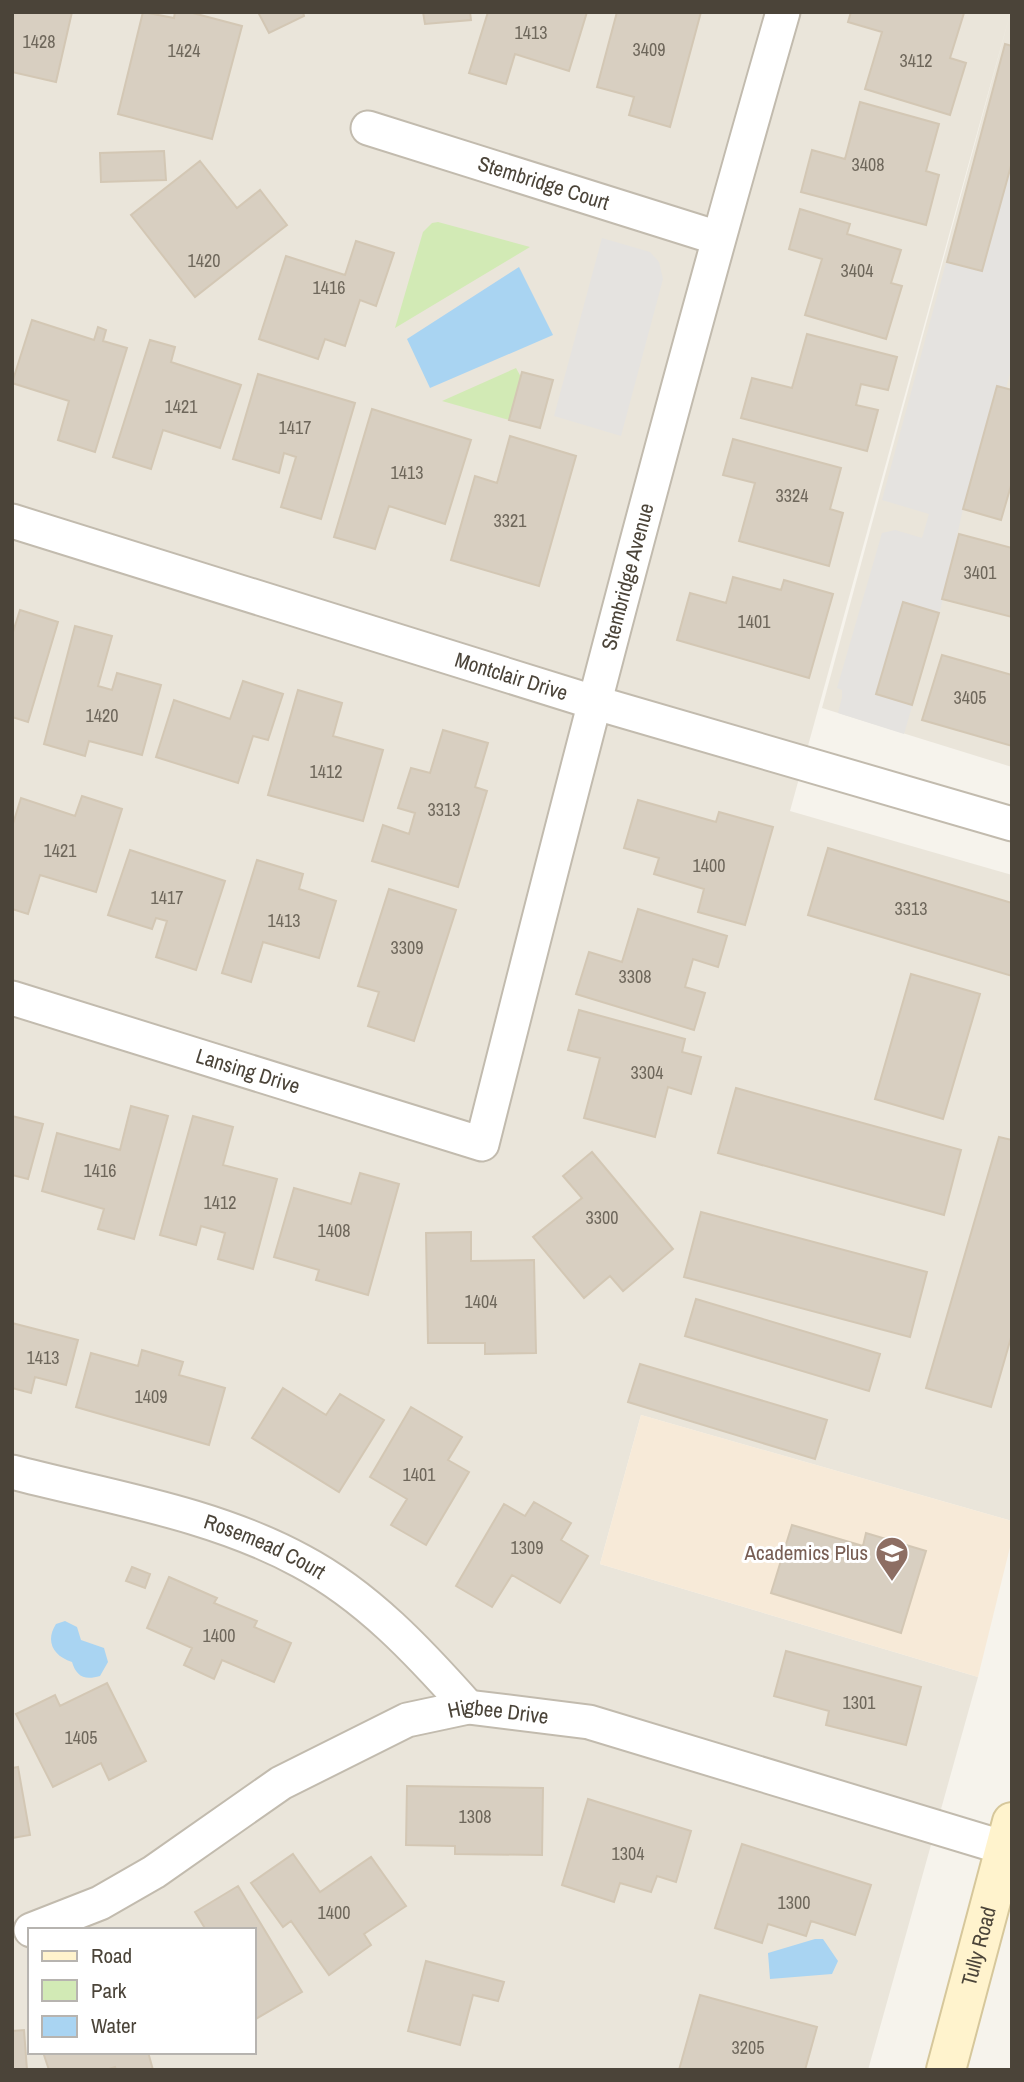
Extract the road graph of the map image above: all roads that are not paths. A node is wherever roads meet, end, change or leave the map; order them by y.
1 (783, 12) edge
2 (368, 128) dead end
3 (718, 238) junction
4 (12, 522) edge
5 (593, 702) junction
6 (1012, 824) edge
7 (12, 998) edge
8 (482, 1144) joint
9 (12, 1472) edge
10 (468, 1707) junction
11 (1008, 1835) edge
12 (35, 1928) edge
13 (946, 2070) edge

1 - 3 street, Stembridge Avenue
2 - 3 street, Stembridge Court
3 - 5 street, Stembridge Avenue
4 - 5 street, Montclair Drive
5 - 6 street, Montclair Drive
5 - 8 street, Stembridge Avenue
7 - 8 street, Lansing Drive
9 - 10 street, Rosemead Court
10 - 11 street, Higbee Drive
10 - 12 street, Higbee Drive
11 - 13 main road, Tully Road

